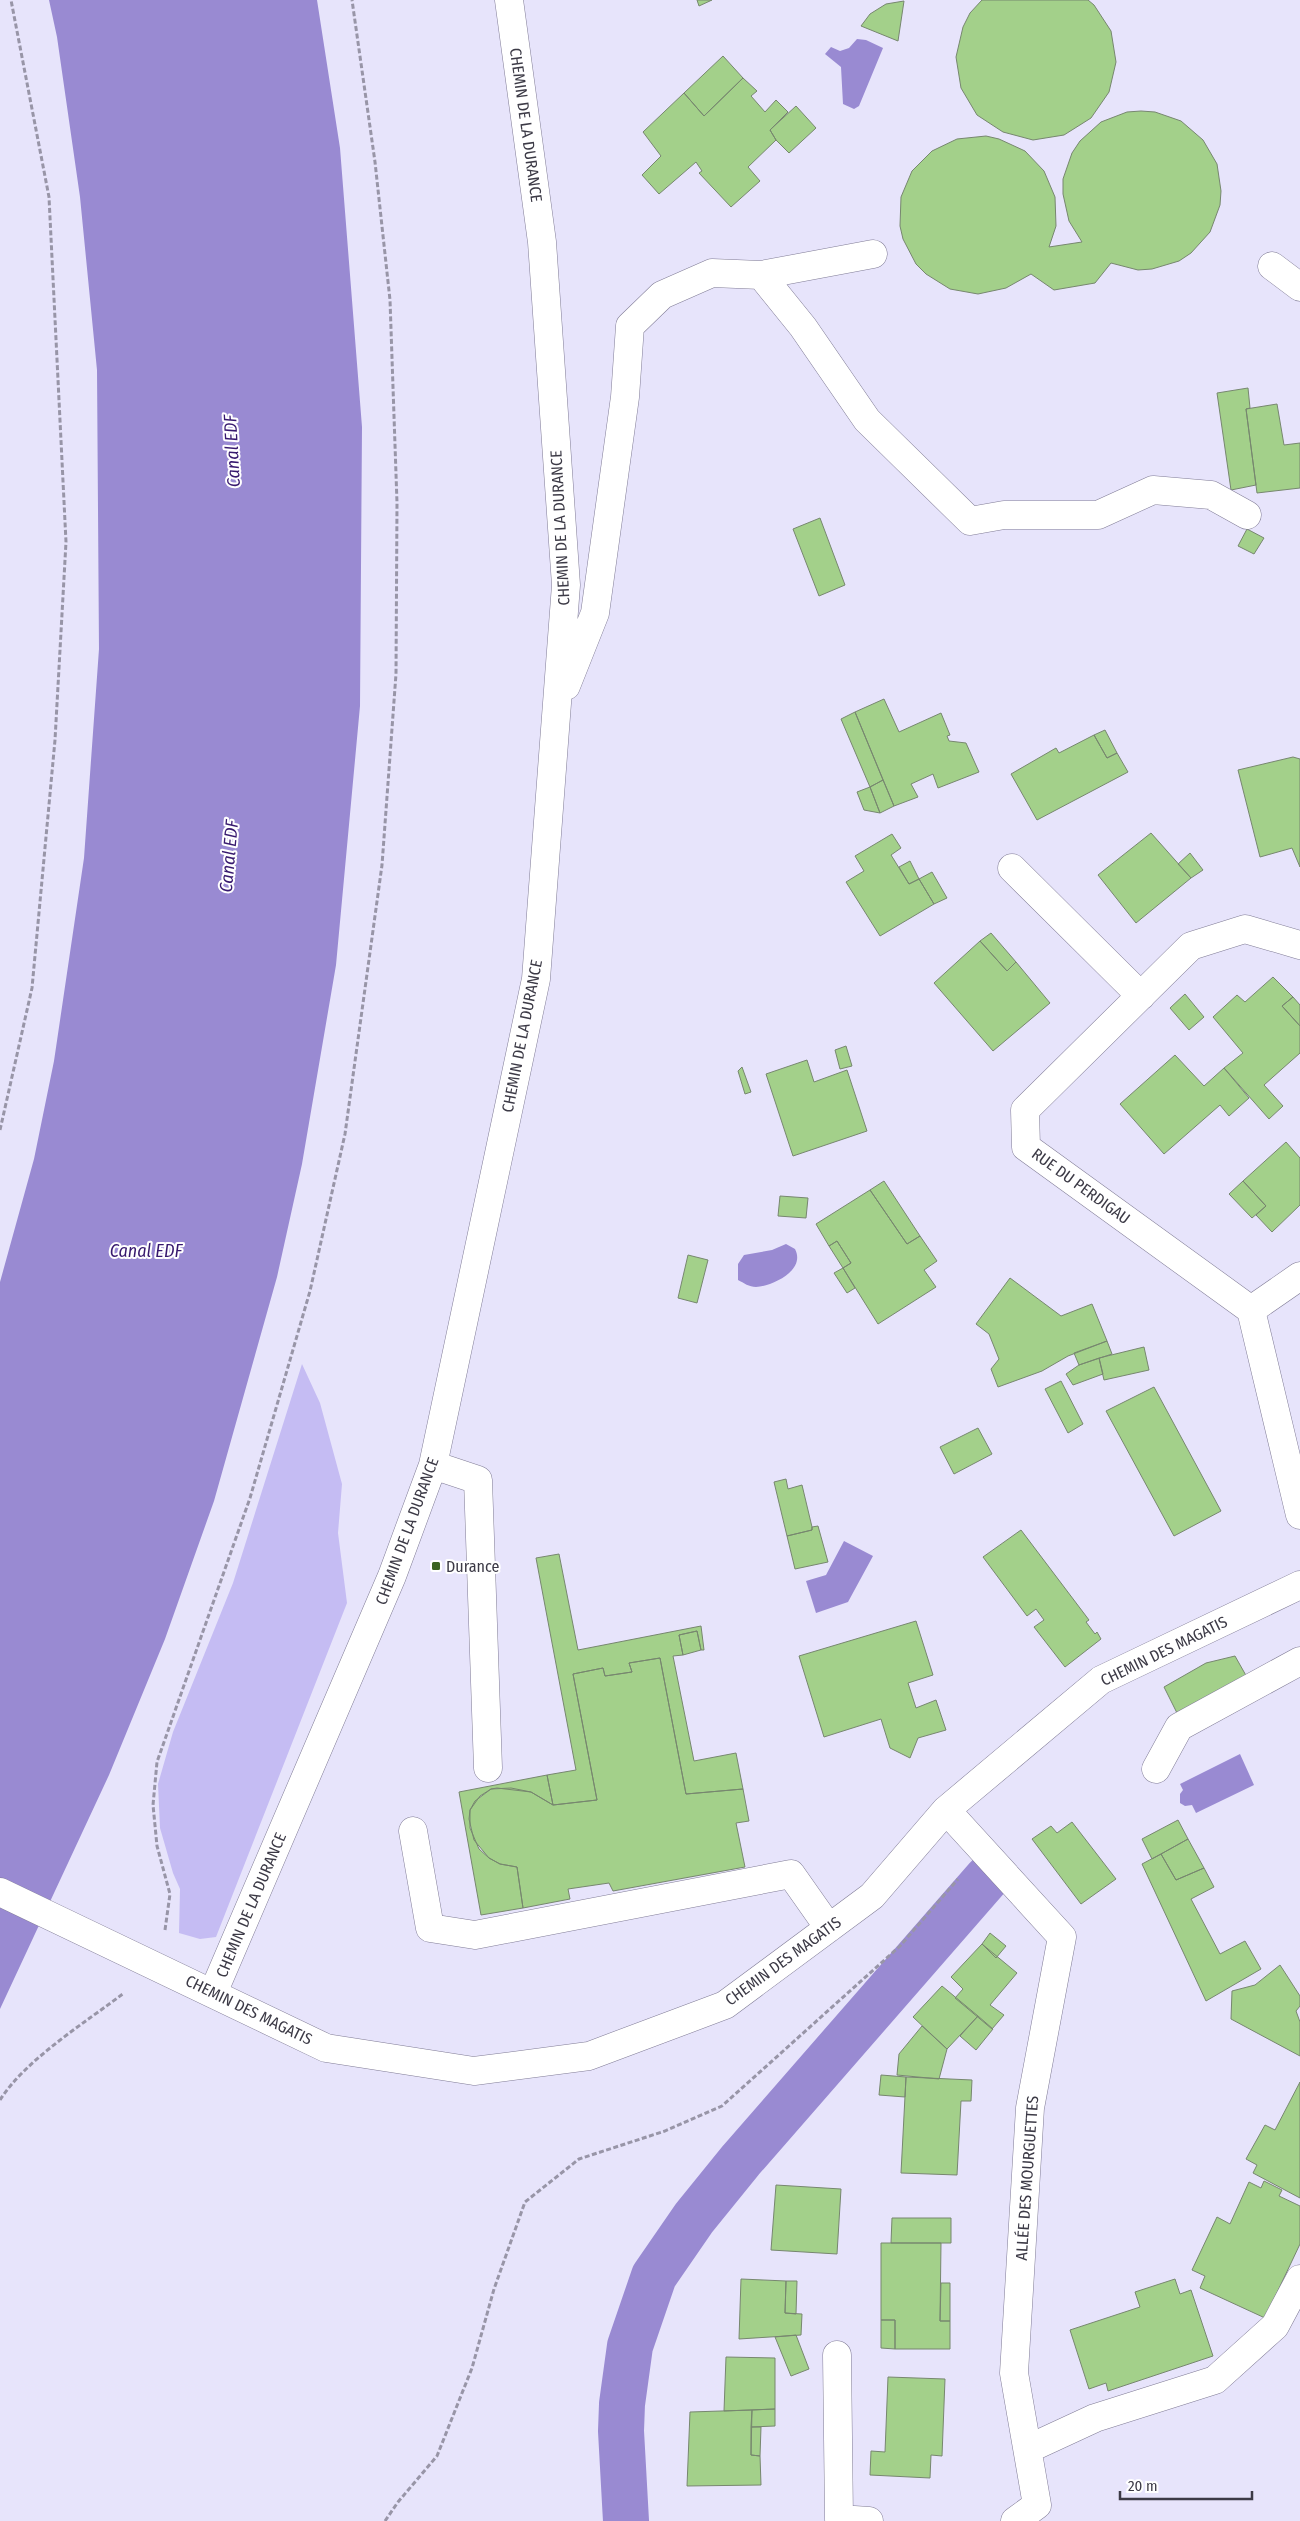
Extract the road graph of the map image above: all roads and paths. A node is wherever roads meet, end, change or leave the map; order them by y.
1 (11, 0) edge
2 (352, 0) edge
3 (510, 0) edge
4 (873, 254) dead end
5 (1272, 266) dead end
6 (761, 275) junction
7 (1300, 288) edge
8 (1247, 515) dead end
9 (557, 711) junction
10 (1012, 868) dead end
11 (1300, 945) edge
12 (1141, 996) junction
13 (0, 1130) edge
14 (1300, 1276) edge
15 (1251, 1310) junction
16 (433, 1465) junction
17 (1300, 1515) edge
18 (1300, 1584) edge
19 (1300, 1661) edge
20 (488, 1768) dead end
21 (1156, 1769) dead end
22 (946, 1810) junction
23 (413, 1832) dead end
24 (980, 1848) junction
25 (0, 1892) edge
26 (829, 1928) junction
27 (159, 1967) junction
28 (212, 1993) junction
29 (0, 2100) edge
30 (1300, 2279) edge
31 (837, 2355) dead end
32 (1028, 2449) junction
33 (385, 2521) edge
34 (869, 2521) edge
35 (1015, 2521) edge

1 - 13 path
2 - 27 path
3 - 9 street, CHEMIN DE LA DURANCE
4 - 6 street
5 - 7 street
6 - 8 street
6 - 9 street
9 - 16 street, CHEMIN DE LA DURANCE
10 - 12 street
11 - 12 street, RUE DU PERDIGAU
12 - 15 street, RUE DU PERDIGAU
14 - 15 street
15 - 17 street
16 - 20 street
16 - 28 street, CHEMIN DE LA DURANCE
18 - 22 street, CHEMIN DES MAGATIS
19 - 21 street
22 - 24 street, ALLÉE DES MOURGUETTES
22 - 26 street, CHEMIN DES MAGATIS
23 - 26 street
24 - 32 street, ALLÉE DES MOURGUETTES
24 - 33 path
25 - 27 street, CHEMIN DES MAGATIS
26 - 28 street, CHEMIN DES MAGATIS
27 - 28 street, CHEMIN DES MAGATIS
27 - 29 path
30 - 32 street
31 - 34 street
32 - 35 street, ALLÉE DES MOURGUETTES

